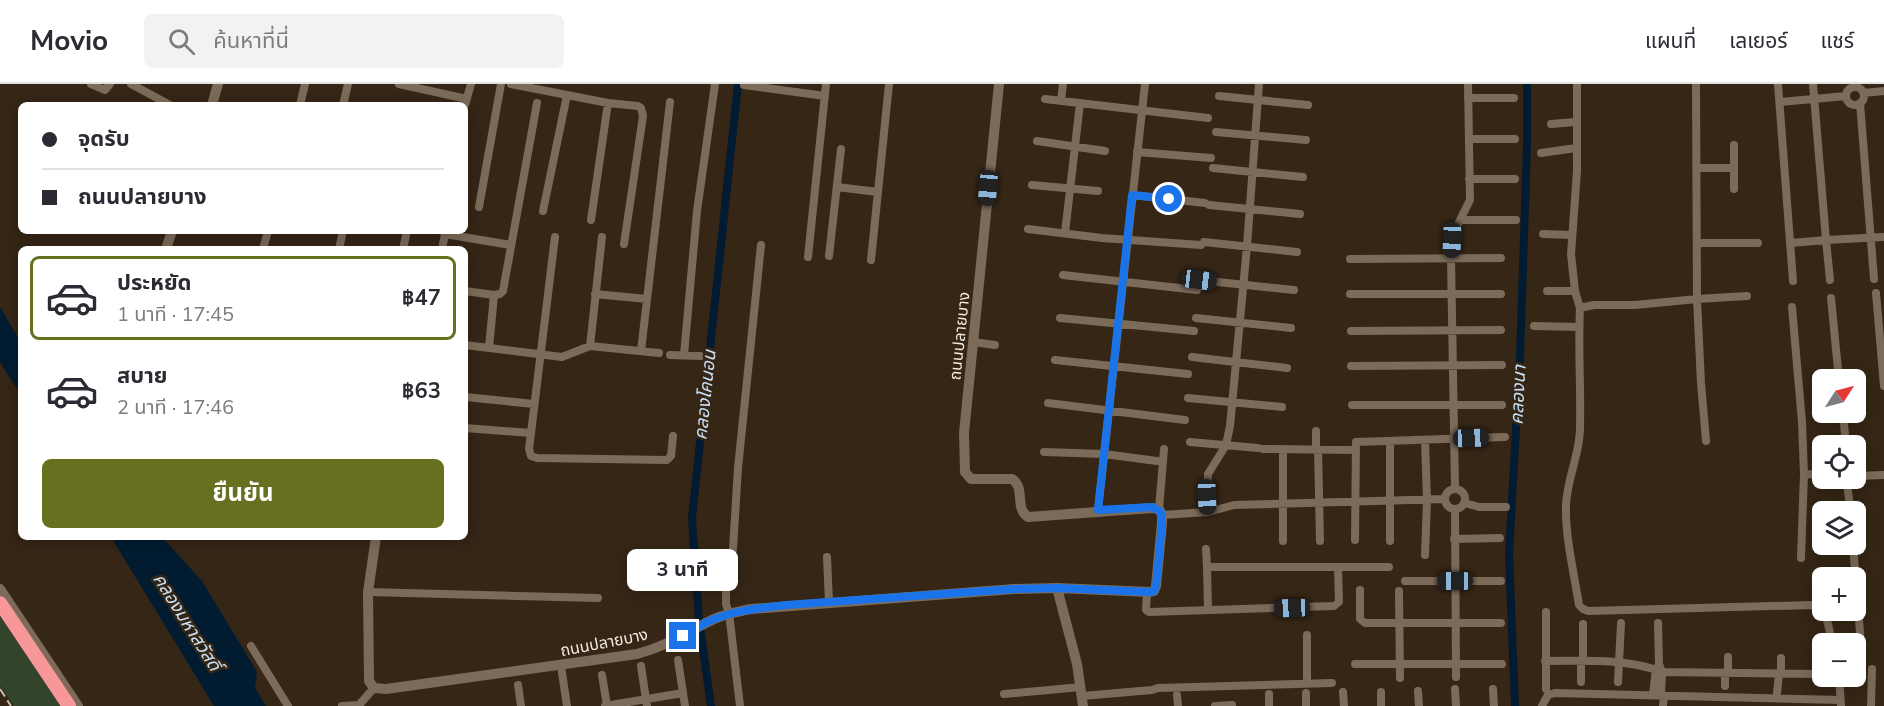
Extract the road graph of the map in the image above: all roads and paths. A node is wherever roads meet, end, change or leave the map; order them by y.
1 (91, 84) edge
2 (110, 84) edge
3 (131, 84) edge
4 (218, 84) edge
5 (305, 84) edge
6 (348, 84) edge
7 (399, 84) edge
8 (471, 84) edge
9 (501, 84) edge
10 (511, 84) edge
11 (715, 84) edge
12 (826, 84) edge
13 (889, 84) edge
14 (999, 84) edge
15 (1062, 84) edge
16 (1145, 84) edge
17 (1259, 84) edge
18 (1468, 84) edge
19 (1576, 84) edge
20 (1696, 84) edge
21 (1778, 84) edge
22 (1813, 84) edge
23 (744, 86) dead end
24 (1853, 86) edge
25 (783, 87) edge
26 (1884, 91) edge
27 (1864, 93) junction
28 (567, 95) junction
29 (825, 96) junction
30 (1219, 96) dead end
31 (1846, 96) junction
32 (1468, 98) junction
33 (1514, 98) dead end
34 (1814, 98) junction
35 (1045, 99) dead end
36 (1257, 100) junction
37 (1061, 101) junction
38 (164, 102) edge
39 (213, 102) edge
40 (301, 102) edge
41 (344, 102) edge
42 (466, 102) edge
43 (670, 102) dead end
44 (1780, 102) junction
45 (537, 103) dead end
46 (608, 103) junction
47 (1080, 103) junction
48 (1860, 103) junction
49 (1308, 105) dead end
50 (1142, 109) junction
51 (1208, 118) dead end
52 (1575, 122) junction
53 (1551, 124) dead end
54 (1216, 132) dead end
55 (1255, 135) junction
56 (1469, 139) junction
57 (1515, 139) dead end
58 (1306, 140) dead end
59 (1037, 141) dead end
60 (1734, 145) dead end
61 (1074, 147) junction
62 (1576, 148) junction
63 (841, 149) dead end
64 (1105, 151) dead end
65 (1137, 152) junction
66 (1541, 153) dead end
67 (1211, 159) dead end
68 (1213, 168) dead end
69 (1696, 168) junction
70 (1734, 168) junction
71 (1251, 172) junction
72 (1303, 177) dead end
73 (1469, 179) junction
74 (1515, 179) dead end
75 (1032, 185) dead end
76 (837, 187) junction
77 (1069, 189) junction
78 (1734, 189) dead end
79 (1098, 191) dead end
80 (878, 192) junction
81 (1132, 195) junction
82 (479, 207) dead end
83 (1249, 208) junction
84 (543, 212) dead end
85 (1300, 214) dead end
86 (591, 220) dead end
87 (1461, 220) junction
88 (1516, 220) dead end
89 (1028, 229) dead end
90 (1065, 233) junction
91 (454, 234) edge
92 (1543, 234) dead end
93 (1572, 235) junction
94 (555, 237) dead end
95 (602, 237) dead end
96 (1884, 237) edge
97 (1128, 238) junction
98 (1870, 238) junction
99 (1826, 240) junction
100 (1697, 243) junction
101 (1758, 243) dead end
102 (1791, 243) junction
103 (624, 244) dead end
104 (511, 245) junction
105 (761, 245) dead end
106 (1247, 246) junction
107 (1297, 252) dead end
108 (829, 256) dead end
109 (808, 257) dead end
110 (1350, 258) dead end
111 (1451, 258) junction
112 (1500, 258) dead end
113 (871, 260) dead end
114 (1063, 274) dead end
115 (1874, 279) dead end
116 (1123, 280) junction
117 (1199, 280) dead end
118 (1830, 280) dead end
119 (1793, 281) dead end
120 (1244, 285) junction
121 (1197, 290) dead end
122 (1294, 290) dead end
123 (468, 291) edge
124 (1547, 291) dead end
125 (1575, 291) junction
126 (1876, 293) dead end
127 (595, 294) junction
128 (1350, 294) dead end
129 (1452, 294) junction
130 (1501, 294) dead end
131 (494, 295) junction
132 (1748, 296) dead end
133 (1831, 298) dead end
134 (647, 299) junction
135 (1697, 299) junction
136 (1792, 307) dead end
137 (1580, 308) junction
138 (1060, 318) dead end
139 (1196, 318) dead end
140 (1240, 323) junction
141 (1118, 324) junction
142 (1534, 326) dead end
143 (1579, 327) junction
144 (1291, 328) dead end
145 (1452, 330) junction
146 (1501, 330) dead end
147 (1194, 331) dead end
148 (1351, 331) dead end
149 (973, 342) junction
150 (468, 345) edge
151 (995, 345) dead end
152 (590, 346) junction
153 (489, 348) junction
154 (641, 351) junction
155 (659, 353) dead end
156 (540, 354) junction
157 (669, 355) dead end
158 (684, 355) junction
159 (700, 356) dead end
160 (1192, 357) dead end
161 (1055, 360) dead end
162 (1236, 362) junction
163 (1502, 365) dead end
164 (1114, 366) junction
165 (1351, 366) dead end
166 (1453, 366) junction
167 (1287, 368) dead end
168 (1838, 369) edge
169 (1188, 374) dead end
170 (1884, 386) edge
171 (468, 397) edge
172 (1188, 398) dead end
173 (1048, 403) dead end
174 (534, 404) junction
175 (1232, 404) junction
176 (1352, 405) dead end
177 (1453, 405) junction
178 (1502, 405) dead end
179 (1282, 407) dead end
180 (1109, 411) junction
181 (1185, 420) dead end
182 (468, 428) edge
183 (1316, 431) dead end
184 (531, 433) junction
185 (673, 436) dead end
186 (1504, 437) dead end
187 (1454, 439) junction
188 (1425, 440) junction
189 (1390, 441) junction
190 (1706, 441) dead end
191 (1190, 442) dead end
192 (1226, 445) junction
193 (1164, 449) dead end
194 (1282, 449) junction
195 (1317, 449) junction
196 (1355, 450) junction
197 (1044, 452) dead end
198 (1104, 454) junction
199 (1157, 461) dead end
200 (1804, 474) junction
201 (1812, 474) edge
202 (1884, 475) edge
203 (1866, 476) edge
204 (1455, 488) junction
205 (1445, 499) junction
206 (1392, 500) junction
207 (1427, 500) junction
208 (1319, 501) junction
209 (1355, 501) junction
210 (1465, 502) junction
211 (1282, 503) junction
212 (1506, 507) dead end
213 (1455, 509) junction
214 (1098, 510) junction
215 (1161, 512) junction
216 (1208, 512) junction
217 (1500, 538) dead end
218 (1454, 539) junction
219 (376, 540) edge
220 (1355, 540) dead end
221 (1283, 541) dead end
222 (1320, 541) dead end
223 (1390, 541) dead end
224 (1206, 549) dead end
225 (1425, 555) dead end
226 (1854, 555) edge
227 (826, 557) dead end
228 (1801, 558) dead end
229 (1207, 567) junction
230 (1389, 567) dead end
231 (1338, 568) junction
232 (1405, 581) dead end
233 (1455, 581) junction
234 (1501, 581) dead end
235 (1057, 588) junction
236 (0, 589) edge
237 (1360, 590) dead end
238 (1399, 591) dead end
239 (368, 592) junction
240 (1147, 592) junction
241 (598, 598) dead end
242 (829, 602) junction
243 (0, 603) edge
244 (1208, 610) junction
245 (1546, 612) dead end
246 (729, 613) junction
247 (1501, 623) dead end
248 (1621, 623) dead end
249 (1658, 623) dead end
250 (1399, 624) junction
251 (1455, 624) junction
252 (1583, 624) dead end
253 (1830, 633) edge
254 (1860, 633) edge
255 (1307, 635) dead end
256 (251, 646) dead end
257 (1728, 657) dead end
258 (1781, 658) dead end
259 (678, 660) dead end
260 (1545, 661) junction
261 (1582, 661) junction
262 (1619, 662) junction
263 (1355, 664) dead end
264 (1400, 664) junction
265 (1456, 664) junction
266 (1502, 664) dead end
267 (561, 666) junction
268 (641, 666) dead end
269 (1658, 668) junction
270 (1872, 669) dead end
271 (1726, 673) junction
272 (1780, 674) junction
273 (1812, 674) edge
274 (602, 675) dead end
275 (1456, 677) dead end
276 (1400, 678) dead end
277 (1581, 682) dead end
278 (1618, 682) dead end
279 (1306, 683) junction
280 (1332, 683) dead end
281 (518, 685) dead end
282 (1725, 686) dead end
283 (1840, 687) edge
284 (374, 688) junction
285 (1455, 689) dead end
286 (1493, 689) dead end
287 (1546, 689) dead end
288 (1418, 691) dead end
289 (1343, 692) dead end
290 (1381, 692) dead end
291 (683, 693) junction
292 (1306, 693) dead end
293 (1778, 693) dead end
294 (1004, 694) dead end
295 (1269, 694) dead end
296 (1177, 695) dead end
297 (1659, 695) junction
298 (1082, 696) edge
299 (646, 703) edge
300 (1231, 703) edge
301 (1841, 703) edge
302 (69, 706) edge
303 (78, 706) edge
304 (288, 706) edge
305 (342, 706) edge
306 (521, 706) edge
307 (567, 706) edge
308 (607, 706) edge
309 (685, 706) edge
310 (740, 706) edge
311 (1178, 706) edge
312 (1215, 706) edge
313 (1269, 706) edge
314 (1306, 706) edge
315 (1344, 706) edge
316 (1381, 706) edge
317 (1419, 706) edge
318 (1456, 706) edge
319 (1494, 706) edge
320 (1542, 706) edge
321 (1655, 706) edge
322 (1663, 706) edge
323 (1871, 706) edge

1 - 2 street
3 - 38 street
4 - 39 street
5 - 40 street
6 - 41 street
7 - 42 street
8 - 42 street
9 - 82 street
10 - 28 street
11 - 158 street
12 - 29 street
13 - 80 street
14 - 149 street, ถนนปลายบาง
15 - 37 street
16 - 50 street
17 - 36 street
18 - 32 street
19 - 52 street
20 - 69 street
21 - 44 street
22 - 34 street
23 - 25 street
24 - 27 street
24 - 31 street
25 - 29 street
26 - 27 street
27 - 48 street
28 - 46 street
28 - 84 street
29 - 109 street
30 - 36 street
31 - 34 street
31 - 48 street
32 - 33 street
32 - 56 street
34 - 44 street
34 - 99 street
35 - 37 street
36 - 49 street
36 - 55 street
37 - 47 street
43 - 134 street
44 - 102 street
45 - 104 street
46 - 86 street
46 - 103 street
47 - 50 street
47 - 61 street
48 - 98 street
50 - 51 street
50 - 65 street
52 - 53 street
52 - 62 street
54 - 55 street
55 - 58 street
55 - 71 street
56 - 57 street
56 - 73 street
59 - 61 street
60 - 70 street
61 - 64 street
61 - 77 street
62 - 66 street
62 - 93 street
63 - 76 street
65 - 67 street
65 - 81 street
68 - 71 street
69 - 70 street
69 - 100 street
70 - 78 street
71 - 72 street
71 - 83 street
73 - 74 street
73 - 87 street
75 - 77 street
76 - 80 street
76 - 108 street
77 - 79 street
77 - 90 street
80 - 113 street
81 - 83 street
81 - 97 street
83 - 85 street
83 - 106 street
87 - 88 street
87 - 111 street
89 - 90 street
90 - 97 street
91 - 104 street
92 - 93 street
93 - 125 street
94 - 156 street
95 - 127 street
96 - 98 street
97 - 106 street
97 - 116 street
98 - 99 street
98 - 115 street
99 - 102 street
99 - 118 street
100 - 101 street
100 - 135 street
102 - 119 street
104 - 131 street
105 - 246 street
106 - 107 street
106 - 120 street
110 - 111 street
111 - 112 street
111 - 129 street
114 - 116 street
116 - 121 street
116 - 141 street
117 - 120 street
120 - 122 street
120 - 140 street
123 - 131 street
124 - 125 street
125 - 137 street
126 - 170 street
127 - 134 street
127 - 152 street
128 - 129 street
129 - 130 street
129 - 145 street
131 - 153 street
132 - 135 street
133 - 168 street
134 - 154 street
135 - 137 street
135 - 190 street
136 - 200 street
137 - 143 street
138 - 141 street
139 - 140 street
140 - 144 street
140 - 162 street
141 - 147 street
141 - 164 street
142 - 143 street
143 - 253 street
145 - 146 street
145 - 148 street
145 - 166 street
149 - 151 street
149 - 214 street, ถนนปลายบาง
150 - 153 street
152 - 154 street
152 - 156 street
153 - 156 street
154 - 155 street
156 - 174 street
157 - 158 street
158 - 159 street
160 - 162 street
161 - 164 street
162 - 167 street
162 - 175 street
163 - 166 street
164 - 169 street
164 - 180 street
165 - 166 street
166 - 177 street
171 - 174 street
172 - 175 street
173 - 180 street
174 - 184 street
175 - 179 street
175 - 192 street
176 - 177 street
177 - 178 street
177 - 187 street
180 - 181 street
180 - 198 street
182 - 184 street
183 - 195 street
184 - 185 street
186 - 187 street
187 - 188 street
187 - 204 street
188 - 189 street
188 - 207 street
189 - 196 street
189 - 206 street
191 - 192 street
192 - 194 street
192 - 216 street
193 - 215 street
194 - 195 street
194 - 211 street
195 - 196 street
195 - 208 street
196 - 209 street
197 - 198 street
198 - 199 street
198 - 214 street
200 - 201 street
200 - 228 street
202 - 203 street
204 - 205 street
204 - 210 street
205 - 207 street
205 - 213 street
206 - 207 street
206 - 209 street
206 - 223 street
207 - 225 street
208 - 209 street
208 - 211 street
208 - 222 street
209 - 220 street
210 - 212 street
210 - 213 street
211 - 216 street
211 - 221 street
213 - 218 street
214 - 215 street, ถนนปลายบาง
215 - 216 street
215 - 240 street
217 - 218 street
218 - 233 street
219 - 239 street
224 - 229 street
226 - 254 street
227 - 242 street
229 - 231 street
229 - 244 street
230 - 231 street
231 - 244 street
232 - 233 street
233 - 234 street
233 - 251 street
235 - 240 street, ถนนปลายบาง
235 - 242 street, ถนนปลายบาง
235 - 298 street
236 - 303 street
237 - 250 street
238 - 250 street
239 - 241 street
239 - 284 street
240 - 244 street
242 - 246 street, ถนนปลายบาง
243 - 302 highway
245 - 260 street
246 - 267 street, ถนนปลายบาง
246 - 310 street
247 - 251 street
248 - 262 street
249 - 269 street
250 - 251 street
250 - 264 street
251 - 265 street
252 - 261 street
255 - 279 street
256 - 304 street
257 - 271 street
258 - 272 street
259 - 291 street
260 - 261 street
260 - 287 street
261 - 262 street
261 - 277 street
262 - 269 street
262 - 278 street
263 - 264 street
264 - 265 street
264 - 276 street
265 - 266 street
265 - 275 street
267 - 284 street, ถนนปลายบาง
267 - 307 street
268 - 299 street
269 - 271 street
269 - 297 street
270 - 323 street
271 - 272 street
271 - 282 street
272 - 273 street
272 - 293 street
274 - 308 street
279 - 280 street
279 - 298 street
281 - 306 street
283 - 301 street
284 - 305 street
285 - 318 street
286 - 319 street
288 - 317 street
289 - 315 street
290 - 316 street
291 - 299 street
291 - 309 street
292 - 314 street
294 - 298 street
295 - 313 street
296 - 311 street
297 - 301 street
297 - 320 street
297 - 321 street
297 - 322 street
299 - 308 street
300 - 312 street

